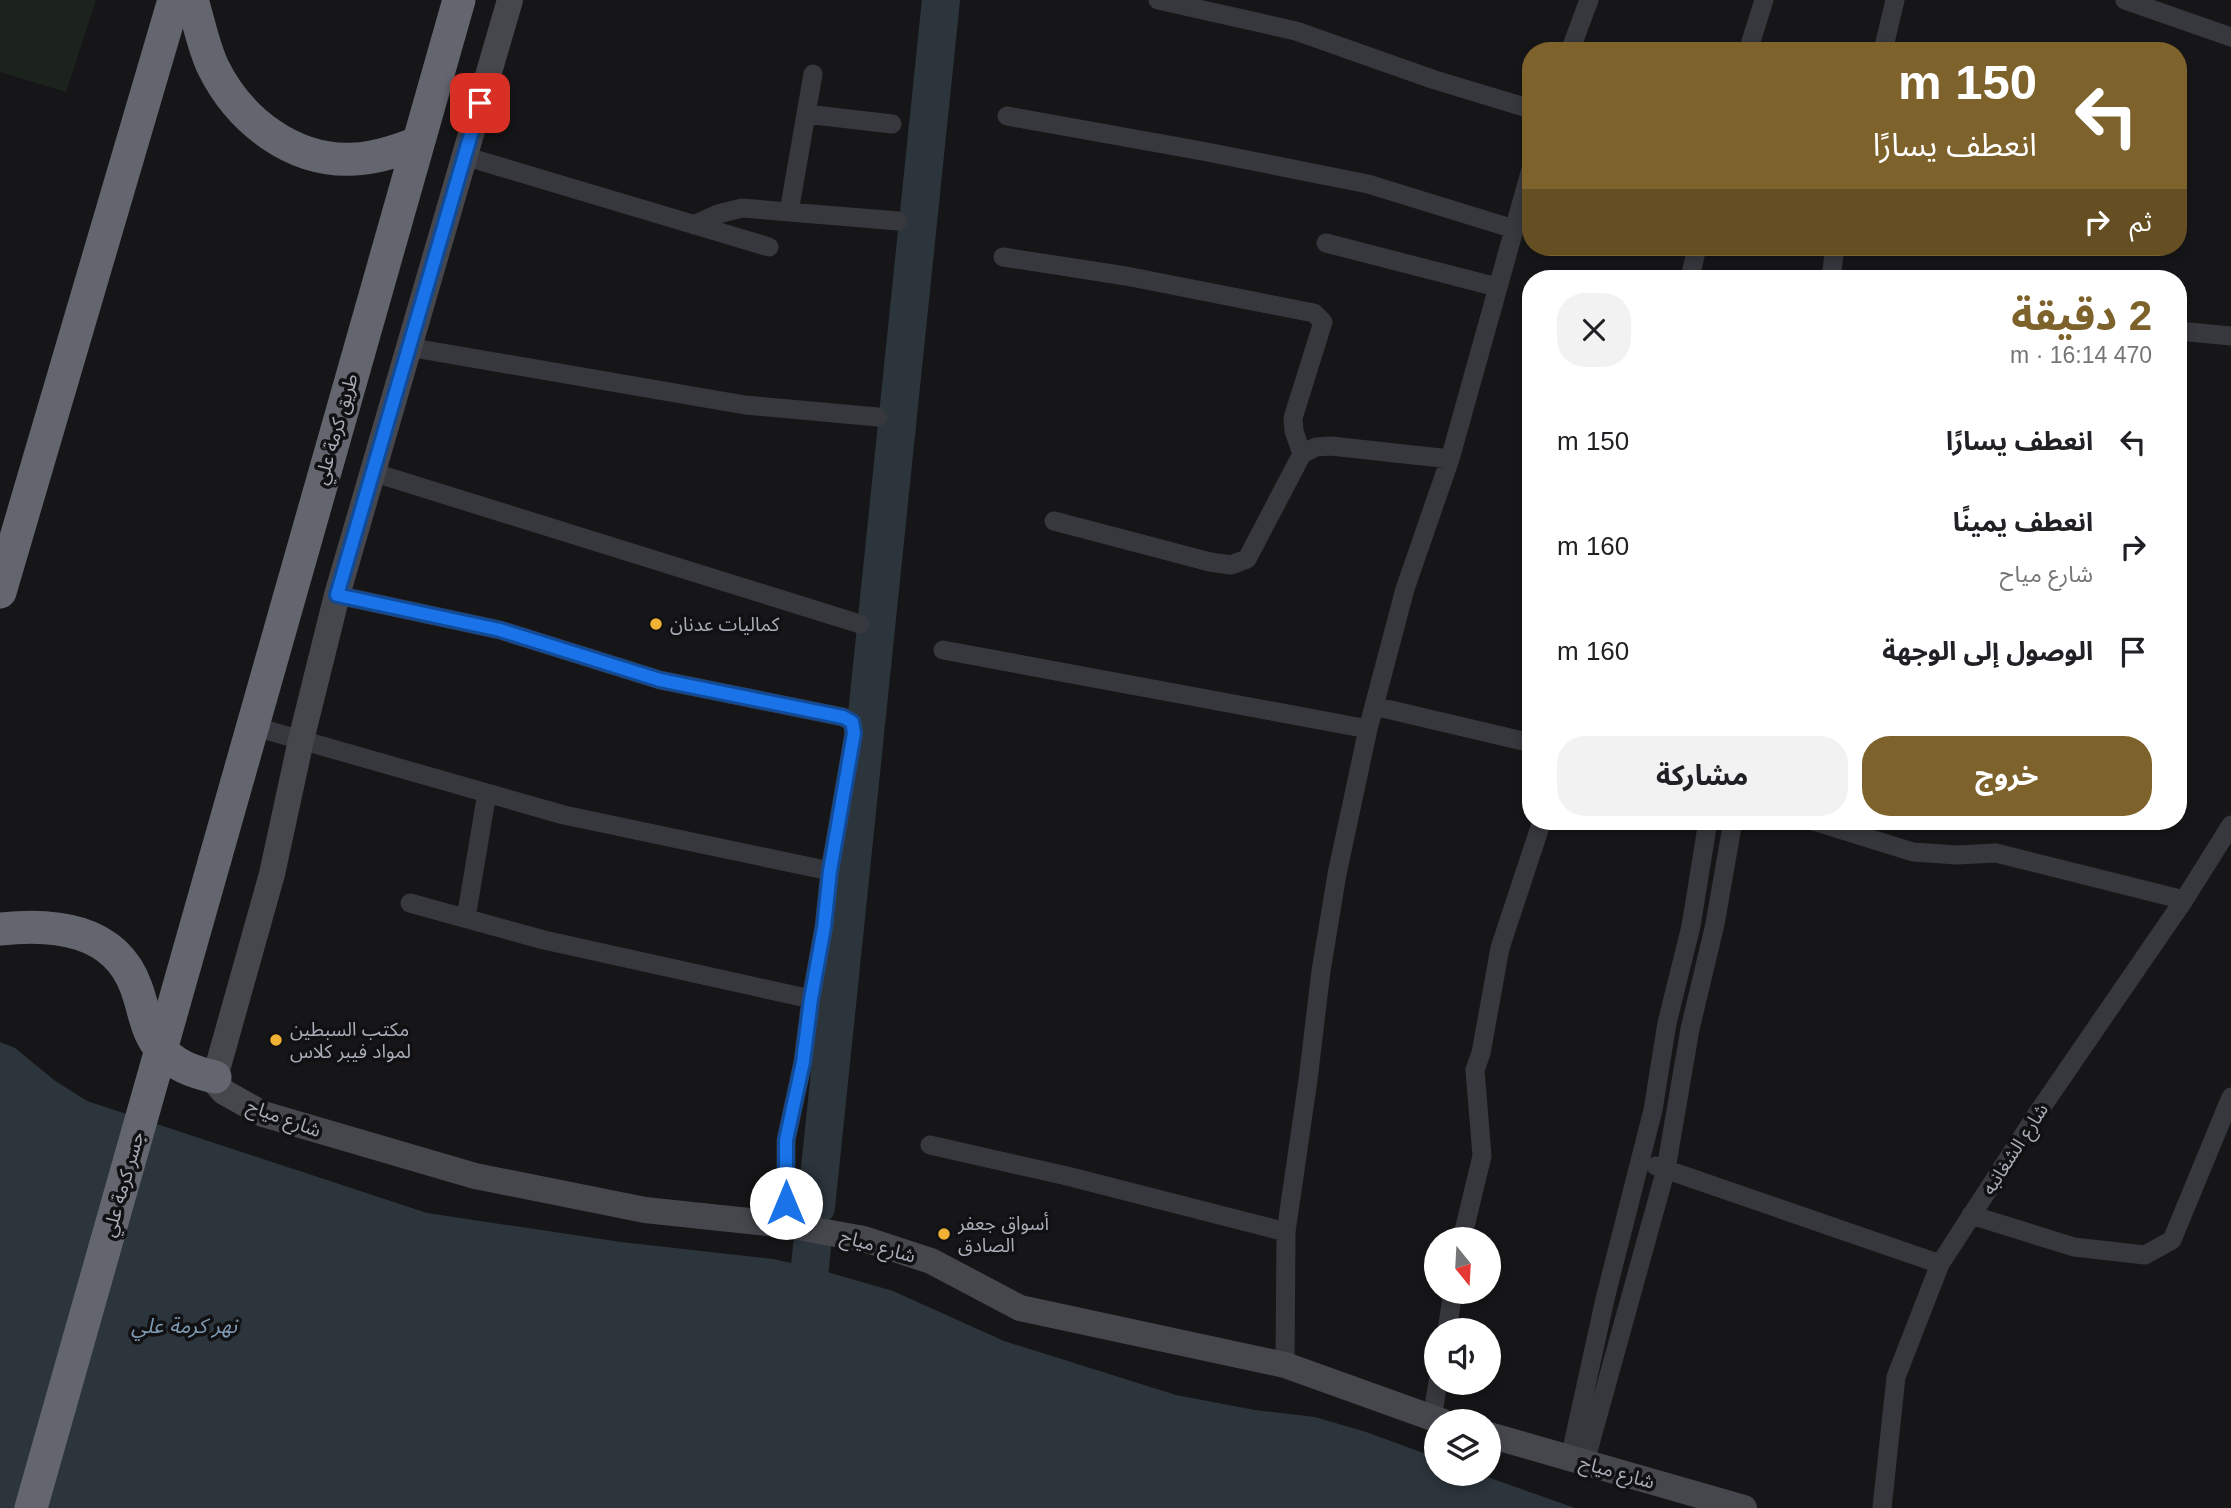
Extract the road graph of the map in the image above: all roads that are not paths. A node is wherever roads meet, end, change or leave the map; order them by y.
1 (174, 0) edge
2 (192, 0) edge
3 (459, 0) edge
4 (510, 0) edge
5 (1158, 0) edge
6 (1589, 0) edge
7 (1764, 0) edge
8 (1895, 0) edge
9 (2125, 0) edge
10 (2231, 37) edge
11 (1573, 42) edge
12 (1751, 42) edge
13 (1885, 42) edge
14 (813, 75) dead end
15 (1522, 106) edge
16 (806, 114) junction
17 (1007, 116) dead end
18 (892, 124) dead end
19 (417, 143) junction
20 (464, 156) junction
21 (1522, 201) edge
22 (789, 212) junction
23 (898, 221) dead end
24 (694, 225) junction
25 (1514, 229) junction
26 (1326, 243) dead end
27 (769, 247) dead end
28 (1003, 257) dead end
29 (1497, 287) junction
30 (2187, 332) edge
31 (2231, 336) edge
32 (408, 347) junction
33 (878, 417) dead end
34 (1302, 454) junction
35 (1450, 458) junction
36 (372, 472) junction
37 (1054, 521) dead end
38 (1, 588) edge
39 (337, 595) junction
40 (860, 624) dead end
41 (943, 650) dead end
42 (1374, 706) junction
43 (252, 726) junction
44 (1368, 729) junction
45 (301, 740) junction
46 (1522, 741) edge
47 (487, 793) junction
48 (2231, 825) edge
49 (1539, 830) edge
50 (1707, 830) edge
51 (1731, 830) edge
52 (1843, 830) edge
53 (215, 859) joint
54 (830, 871) junction
55 (2185, 900) junction
56 (410, 903) dead end
57 (466, 918) junction
58 (0, 929) edge
59 (811, 999) junction
60 (215, 1077) junction
61 (2231, 1097) edge
62 (930, 1145) dead end
63 (1641, 1162) junction
64 (1666, 1169) junction
65 (1972, 1215) junction
66 (786, 1225) junction
67 (1465, 1227) edge
68 (1286, 1231) junction
69 (1940, 1264) junction
70 (1285, 1365) junction
71 (1424, 1415) edge
72 (1501, 1438) edge
73 (1578, 1460) junction
74 (31, 1508) edge
75 (1744, 1508) edge
76 (1882, 1508) edge

1 - 38 highway
2 - 19 highway
3 - 19 highway, طريق كرمة علي
4 - 20 street
5 - 15 street
6 - 11 street
7 - 12 street
8 - 13 street
9 - 10 street
14 - 16 street
16 - 18 street
16 - 22 street
17 - 25 street
19 - 43 highway, طريق كرمة علي
20 - 24 street
20 - 32 street
21 - 25 street
22 - 23 street
22 - 24 street
24 - 27 street
25 - 29 street
26 - 29 street
28 - 34 street
29 - 35 street
30 - 31 street
32 - 33 street
32 - 36 street
34 - 35 street
34 - 37 street
35 - 42 street
36 - 39 street
36 - 40 street
39 - 45 street
39 - 54 street
41 - 44 street
42 - 44 street
42 - 46 street
43 - 45 street
43 - 53 highway, طريق كرمة علي
44 - 68 street
45 - 47 street
45 - 60 street
47 - 54 street
47 - 57 street
48 - 55 street, شارع الشغانبه
49 - 67 street
50 - 63 street
51 - 64 street
52 - 55 street
53 - 74 highway, جسر كرمة علي, bridge
54 - 59 street
55 - 65 street, شارع الشغانبه
56 - 57 street
57 - 59 street
58 - 60 highway
59 - 66 street
60 - 66 street, شارع مياح
61 - 65 street
62 - 68 street
63 - 64 street
63 - 73 street
64 - 69 street
64 - 73 street
65 - 69 street, شارع الشغانبه
66 - 70 street, شارع مياح
68 - 70 street
69 - 76 street, شارع الشغانبه
70 - 71 street, شارع مياح
72 - 73 street, شارع مياح
73 - 75 street, شارع مياح

